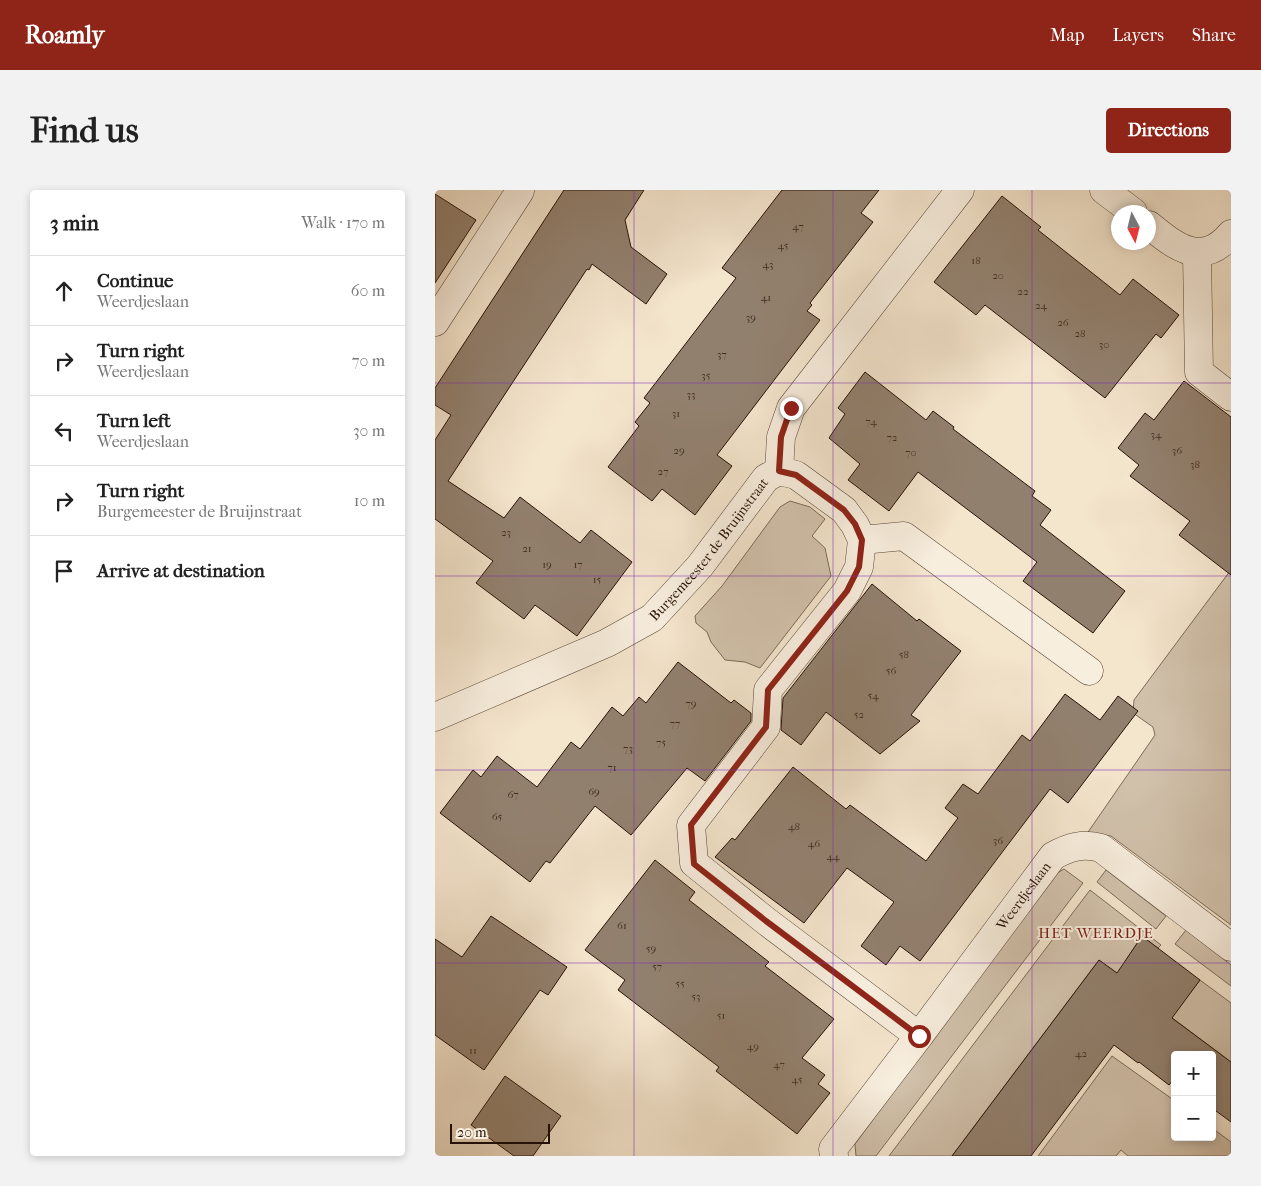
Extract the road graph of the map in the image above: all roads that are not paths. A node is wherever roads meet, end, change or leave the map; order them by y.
1 (520, 190) edge
2 (960, 190) edge
3 (1104, 190) edge
4 (1124, 205) edge
5 (1156, 230) edge
6 (1231, 234) edge
7 (1197, 253) junction
8 (435, 322) edge
9 (1231, 397) edge
10 (779, 471) junction
11 (862, 540) junction
12 (1089, 671) dead end
13 (435, 717) edge
14 (1231, 947) edge
15 (919, 1036) junction
16 (834, 1156) edge

1 - 8 street
2 - 10 street, Burgemeester de Bruijnstraat
3 - 4 street
5 - 7 street
6 - 7 street
7 - 9 street
10 - 11 street
10 - 13 street, Burgemeester de Bruijnstraat
11 - 12 street
11 - 15 street
14 - 15 street, Weerdjeslaan
15 - 16 street, Weerdjeslaan

